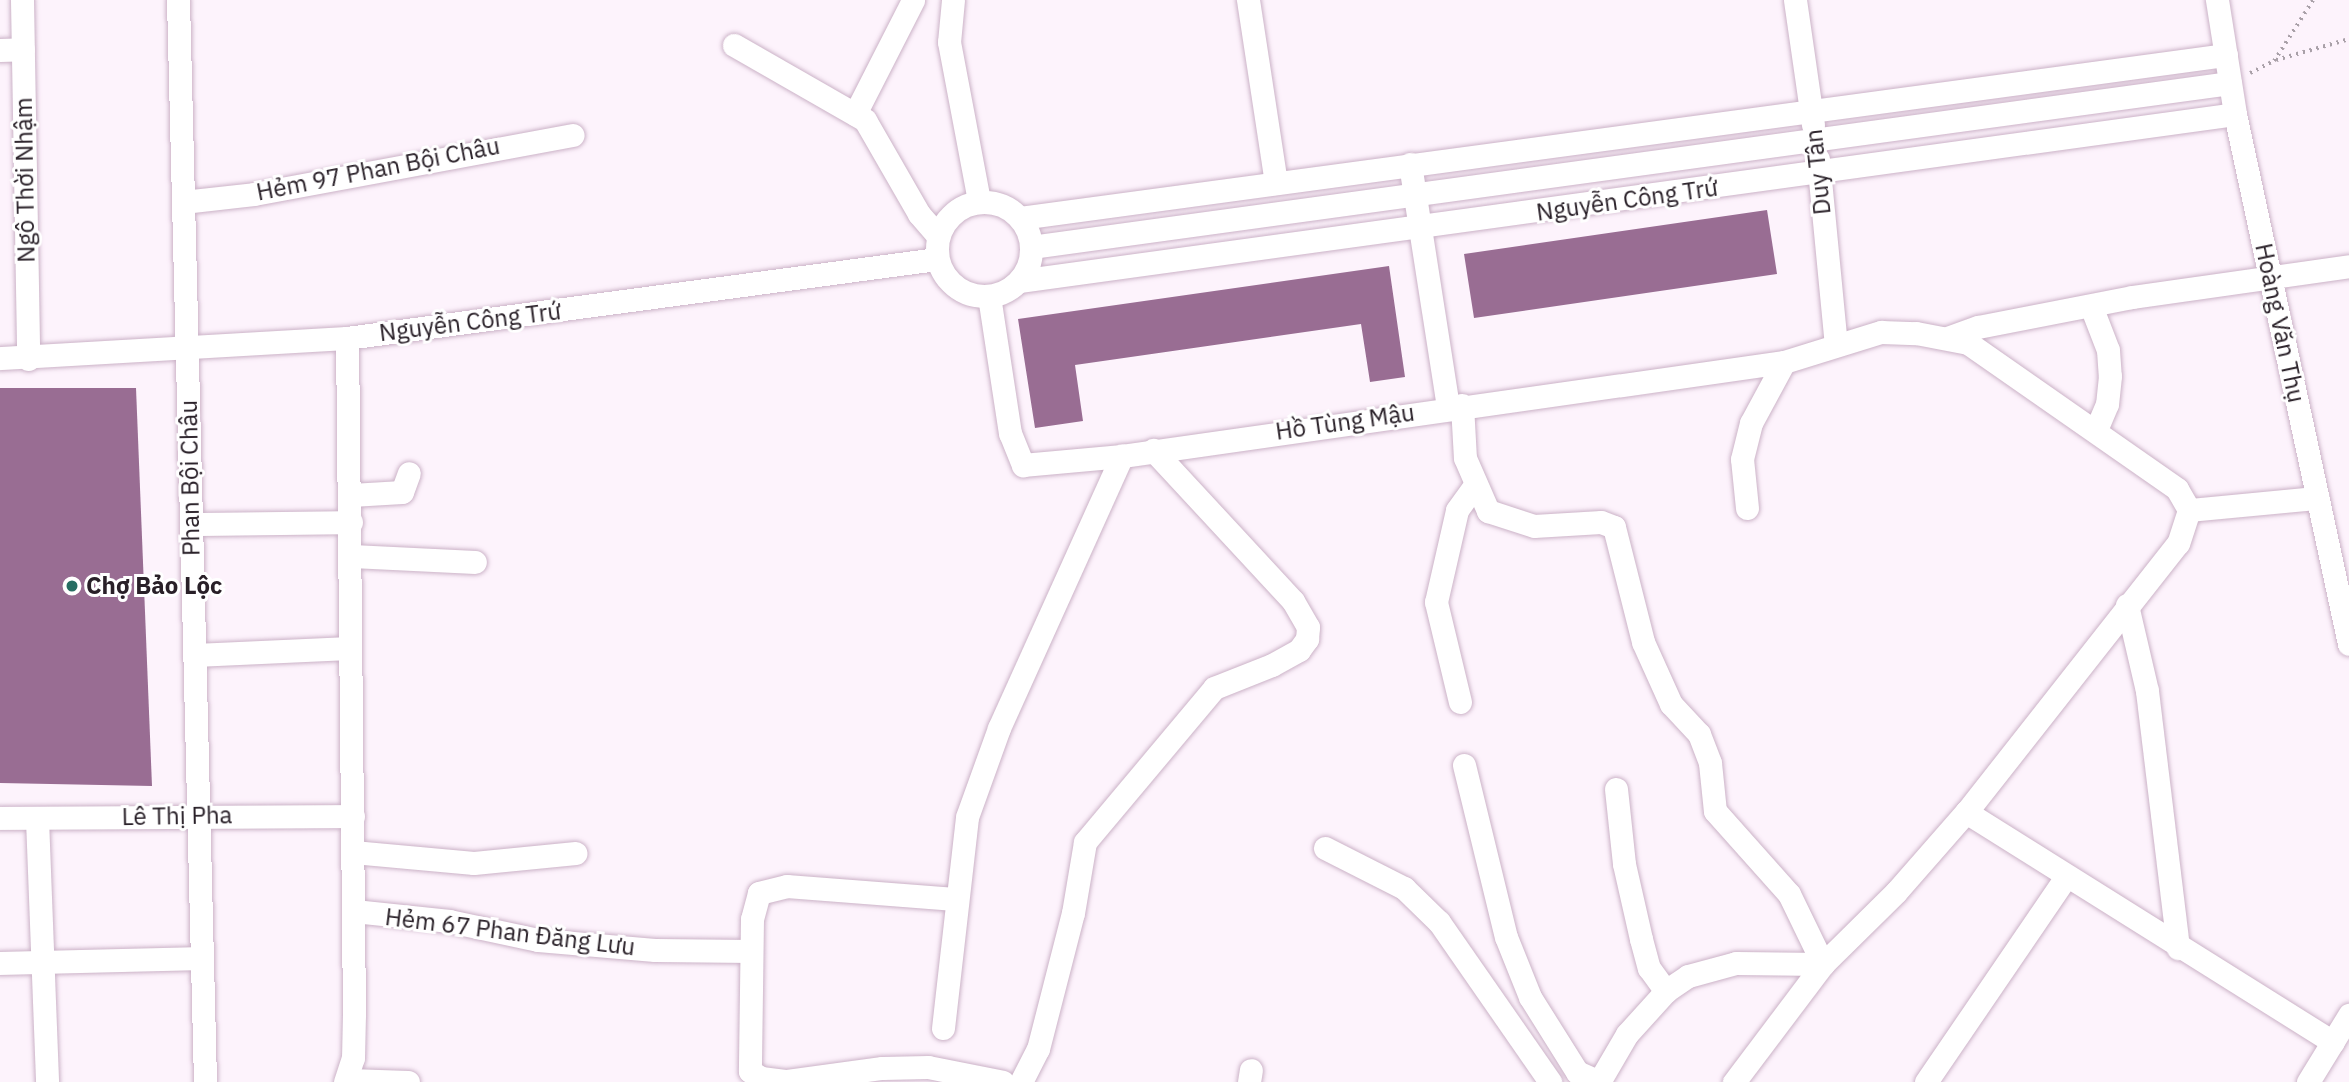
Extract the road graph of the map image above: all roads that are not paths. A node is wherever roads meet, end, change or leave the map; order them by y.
1 (22, 0) edge
2 (178, 0) edge
3 (914, 0) edge
4 (953, 0) edge
5 (1248, 0) edge
6 (1795, 0) edge
7 (2217, 0) edge
8 (734, 45) dead end
9 (11, 50) edge
10 (2225, 55) junction
11 (2230, 83) junction
12 (1811, 113) junction
13 (855, 114) junction
14 (2235, 114) junction
15 (573, 135) dead end
16 (1816, 143) junction
17 (1410, 164) junction
18 (1819, 174) junction
19 (1276, 183) junction
20 (1416, 198) junction
21 (979, 201) junction
22 (183, 202) junction
23 (1020, 218) junction
24 (1422, 229) junction
25 (1031, 247) junction
26 (938, 248) junction
27 (2349, 266) edge
28 (2270, 276) junction
29 (1019, 281) junction
30 (989, 296) junction
31 (2091, 306) junction
32 (347, 338) junction
33 (1947, 338) junction
34 (1836, 345) junction
35 (187, 349) junction
36 (0, 358) edge
37 (28, 359) junction
38 (1784, 362) junction
39 (1455, 406) junction
40 (2096, 430) junction
41 (1153, 450) junction
42 (1122, 456) junction
43 (409, 473) dead end
44 (1476, 484) junction
45 (351, 495) junction
46 (2317, 498) junction
47 (1747, 509) dead end
48 (2189, 510) junction
49 (351, 522) junction
50 (191, 524) junction
51 (352, 556) junction
52 (475, 562) dead end
53 (2127, 605) junction
54 (2349, 644) edge
55 (349, 648) junction
56 (195, 655) junction
57 (1460, 702) dead end
58 (1464, 765) dead end
59 (1616, 789) dead end
60 (1966, 811) junction
61 (199, 815) junction
62 (353, 816) junction
63 (0, 818) edge
64 (37, 819) junction
65 (1325, 848) dead end
66 (353, 852) junction
67 (576, 853) dead end
68 (2066, 877) junction
69 (955, 899) junction
70 (354, 911) junction
71 (2178, 948) junction
72 (751, 951) junction
73 (202, 958) junction
74 (40, 962) junction
75 (0, 963) edge
76 (1823, 964) junction
77 (1666, 991) junction
78 (2349, 1016) edge
79 (943, 1028) dead end
80 (2333, 1042) junction
81 (347, 1081) edge
82 (47, 1082) edge
83 (205, 1082) edge
84 (408, 1082) edge
85 (1003, 1082) edge
86 (1021, 1082) edge
87 (1550, 1082) edge
88 (1599, 1082) edge
89 (1734, 1082) edge
90 (1926, 1082) edge
91 (2308, 1082) edge

1 - 9 street, Ngô Thời Nhậm
2 - 22 street, Phan Bội Châu
3 - 13 street
4 - 21 street
5 - 19 street
6 - 12 street, Duy Tân
7 - 10 street, Hoàng Văn Thụ
8 - 13 street
9 - 37 street, Ngô Thời Nhậm
10 - 11 street, Hoàng Văn Thụ
10 - 12 street
11 - 14 street, Hoàng Văn Thụ
11 - 16 street, Nguyễn Công Trứ
12 - 16 street, Duy Tân
12 - 17 street
13 - 26 street
14 - 18 street, Nguyễn Công Trứ
14 - 28 street, Hoàng Văn Thụ
15 - 22 street, Hẻm 97 Phan Bội Châu
16 - 18 street, Duy Tân
16 - 20 street, Nguyễn Công Trứ
17 - 19 street
17 - 20 street
18 - 24 street, Nguyễn Công Trứ
18 - 34 street, Duy Tân
19 - 23 street
20 - 24 street
20 - 25 street, Nguyễn Công Trứ
21 - 23 street
21 - 26 street
22 - 35 street, Phan Bội Châu
23 - 25 street
24 - 29 street, Nguyễn Công Trứ
24 - 39 street
25 - 29 street
26 - 30 street
26 - 32 street, Nguyễn Công Trứ
27 - 28 street
28 - 31 street
28 - 46 street, Hoàng Văn Thụ
29 - 30 street
30 - 42 street, Hồ Tùng Mậu
31 - 33 street
31 - 40 street
32 - 35 street, Nguyễn Công Trứ
32 - 45 street
33 - 34 street, Hồ Tùng Mậu
33 - 40 street
34 - 38 street, Hồ Tùng Mậu
35 - 37 street, Nguyễn Công Trứ
35 - 50 street, Phan Bội Châu
36 - 37 street, Nguyễn Công Trứ
38 - 39 street, Hồ Tùng Mậu
38 - 47 street
39 - 41 street, Hồ Tùng Mậu
39 - 44 street
40 - 48 street
41 - 42 street, Hồ Tùng Mậu
41 - 86 street
42 - 69 street
43 - 45 street
44 - 57 street
44 - 76 street
45 - 49 street
46 - 48 street
46 - 54 street, Hoàng Văn Thụ
48 - 53 street
49 - 50 street
49 - 51 street
50 - 56 street, Phan Bội Châu
51 - 52 street
51 - 55 street
53 - 60 street
53 - 71 street
55 - 56 street
55 - 62 street
56 - 61 street, Phan Bội Châu
58 - 88 street
59 - 77 street
60 - 68 street
60 - 76 street
61 - 62 street, Lê Thị Pha
61 - 64 street, Lê Thị Pha
61 - 73 street, Phan Bội Châu
62 - 66 street
63 - 64 street, Lê Thị Pha
64 - 74 street
65 - 87 street
66 - 67 street
66 - 70 street
68 - 71 street
68 - 90 street
69 - 72 street
69 - 79 street
70 - 72 street, Hẻm 67 Phan Đăng Lưu
70 - 81 street
71 - 80 street
72 - 85 street
73 - 74 street
73 - 83 street, Phan Bội Châu
74 - 75 street
74 - 82 street
76 - 77 street
76 - 89 street
77 - 88 street
78 - 80 street
80 - 91 street
81 - 84 street

